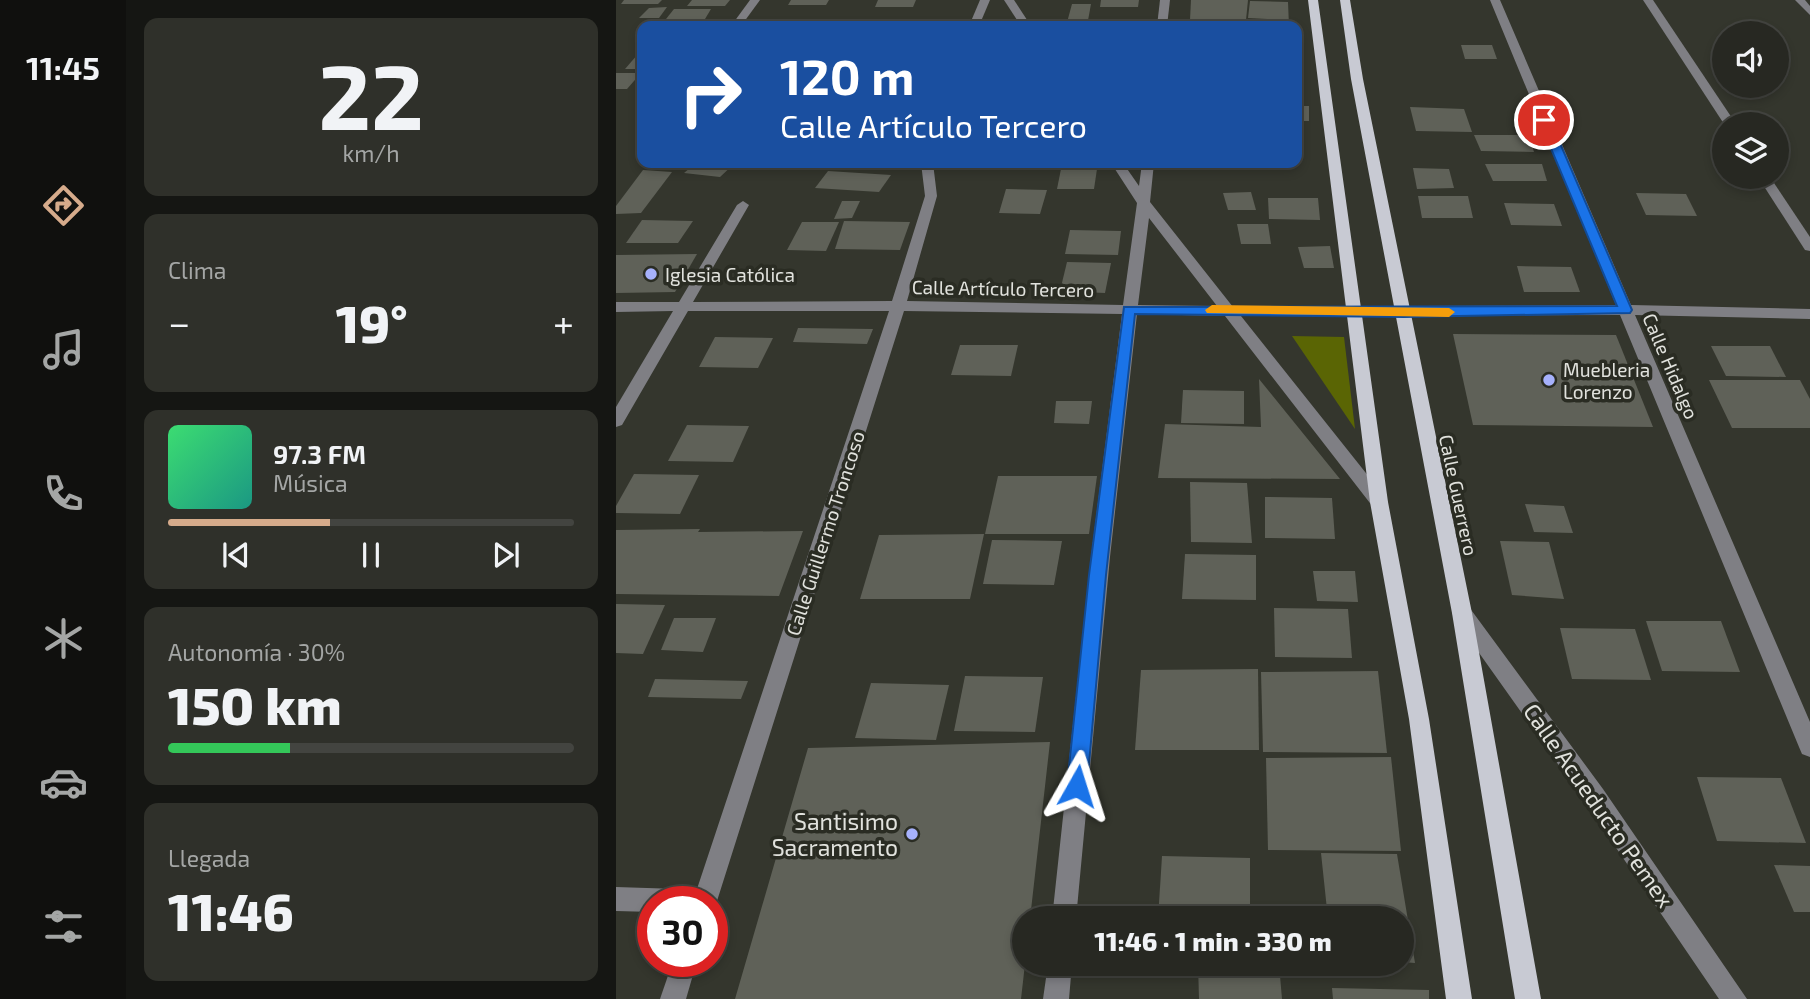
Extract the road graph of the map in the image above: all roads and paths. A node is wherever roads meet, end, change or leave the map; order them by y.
1 (755, 0) edge
2 (985, 0) edge
3 (1009, 0) edge
4 (1166, 0) edge
5 (1313, 0) edge
6 (1345, 0) edge
7 (1494, 0) edge
8 (1648, 0) edge
9 (1800, 0) edge
10 (1810, 12) edge
11 (740, 21) edge
12 (976, 21) edge
13 (1023, 21) edge
14 (1163, 21) edge
15 (1722, 112) edge
16 (928, 168) edge
17 (1120, 168) edge
18 (1148, 168) edge
19 (1772, 189) edge
20 (1144, 203) junction
21 (743, 205) dead end
22 (1810, 247) edge
23 (899, 306) junction
24 (616, 307) edge
25 (684, 307) junction
26 (1129, 310) junction
27 (1230, 310) junction
28 (1626, 310) junction
29 (1352, 312) junction
30 (1404, 313) junction
31 (1810, 314) edge
32 (616, 421) edge
33 (1379, 502) junction
34 (1462, 613) junction
35 (1810, 747) edge
36 (710, 886) edge
37 (616, 899) edge
38 (637, 900) edge
39 (1065, 906) edge
40 (1059, 976) edge
41 (680, 977) edge
42 (673, 999) edge
43 (1056, 999) edge
44 (1459, 999) edge
45 (1528, 999) edge
46 (1734, 999) edge

1 - 11 street
2 - 12 street
3 - 13 street
4 - 14 street
5 - 29 main road
6 - 30 main road, Calle Guerrero
7 - 28 street, Calle Hidalgo
8 - 15 street
9 - 10 street
16 - 23 street, Calle Guillermo Troncoso
17 - 20 street
18 - 20 street
19 - 22 street
20 - 26 street
20 - 27 street
21 - 25 street
23 - 25 street, Calle Artículo Tercero
23 - 26 street, Calle Artículo Tercero
23 - 36 street, Calle Guillermo Troncoso
24 - 25 street, Calle Artículo Tercero
25 - 32 street
26 - 27 street, Calle Artículo Tercero
26 - 39 street
27 - 29 street, Calle Artículo Tercero
27 - 33 street
28 - 30 street, Calle Artículo Tercero
28 - 31 street, Calle Artículo Tercero
28 - 35 street, Calle Hidalgo
29 - 30 street, Calle Artículo Tercero
29 - 33 main road
30 - 34 main road, Calle Guerrero
33 - 44 main road
34 - 45 main road, Calle Guerrero
34 - 46 street, Calle Acueducto Pemex
37 - 38 street
40 - 43 street
41 - 42 street

